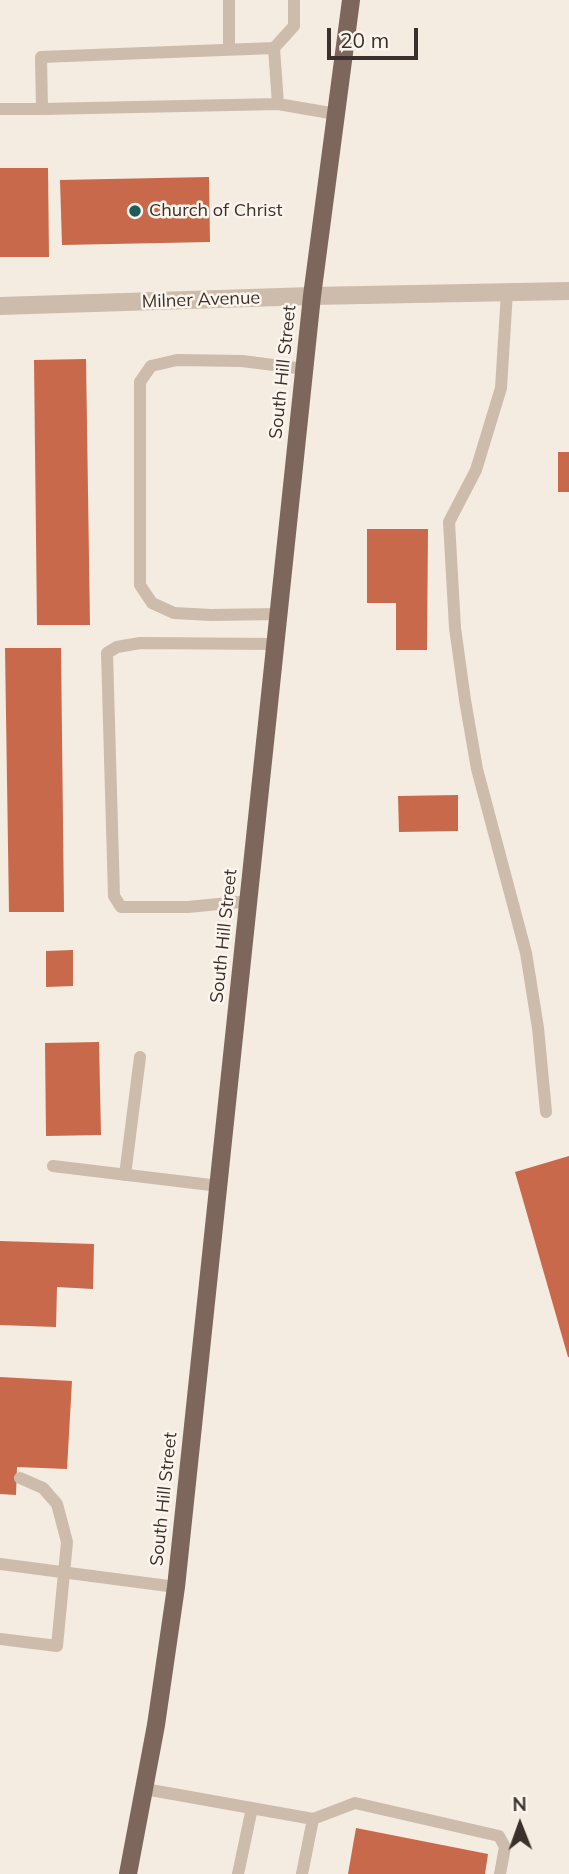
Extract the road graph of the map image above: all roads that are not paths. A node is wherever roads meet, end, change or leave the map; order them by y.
1 (229, 0) edge
2 (294, 0) edge
3 (351, 0) edge
4 (274, 48) junction
5 (229, 49) junction
6 (278, 104) junction
7 (0, 108) edge
8 (41, 109) junction
9 (336, 114) junction
10 (569, 291) edge
11 (508, 292) junction
12 (312, 296) junction
13 (0, 306) edge
14 (304, 369) junction
15 (279, 614) junction
16 (276, 644) junction
17 (249, 901) junction
18 (140, 1057) dead end
19 (546, 1112) dead end
20 (53, 1166) dead end
21 (125, 1175) junction
22 (219, 1186) junction
23 (20, 1478) dead end
24 (0, 1564) edge
25 (65, 1572) junction
26 (176, 1587) junction
27 (0, 1639) edge
28 (145, 1789) junction
29 (252, 1808) junction
30 (313, 1819) junction
31 (128, 1874) edge
32 (238, 1874) edge
33 (302, 1874) edge
34 (500, 1874) edge

1 - 5 lane
2 - 4 lane
3 - 9 main road, South Hill Street
4 - 5 lane
4 - 6 lane
5 - 8 lane
6 - 8 lane
6 - 9 lane
7 - 8 lane
9 - 12 main road, South Hill Street
10 - 11 street, Milner Avenue
11 - 12 street, Milner Avenue
11 - 19 lane
12 - 13 street, Milner Avenue
12 - 14 main road, South Hill Street
14 - 15 main road, South Hill Street
14 - 15 lane
15 - 16 main road, South Hill Street
16 - 17 main road, South Hill Street
16 - 17 lane
17 - 22 main road, South Hill Street
18 - 21 lane
20 - 21 lane
21 - 22 lane
22 - 26 main road, South Hill Street
23 - 25 lane
24 - 25 lane
25 - 26 lane
25 - 27 lane
26 - 28 main road, South Hill Street
28 - 29 lane
28 - 31 main road, South Hill Street
29 - 30 lane
29 - 32 lane
30 - 33 lane
30 - 34 lane

